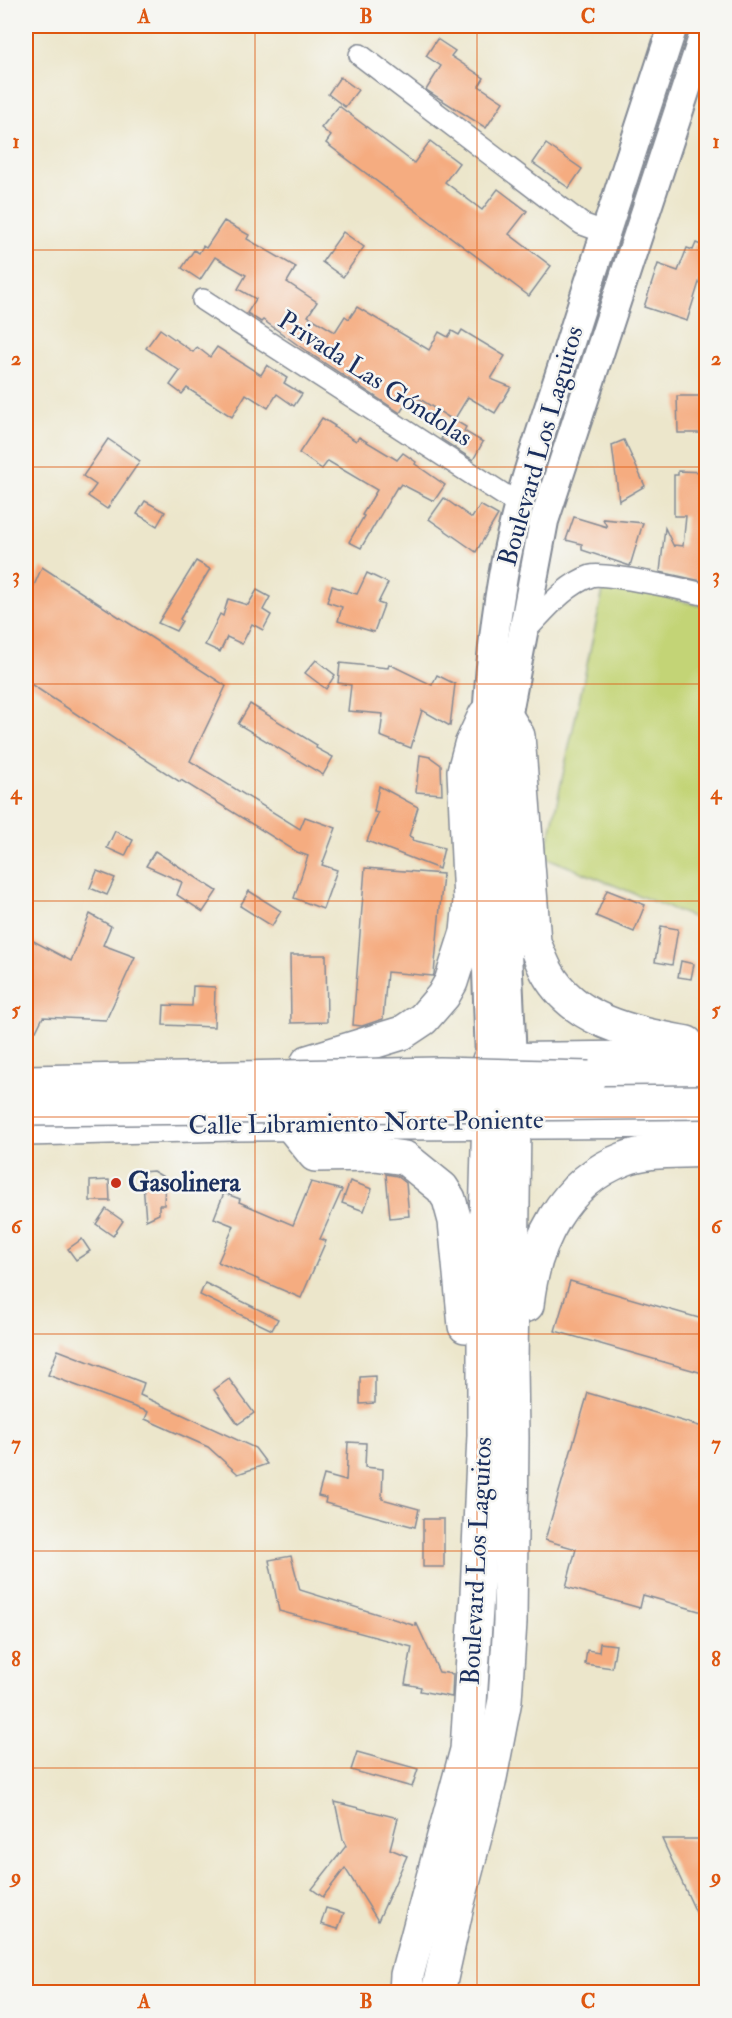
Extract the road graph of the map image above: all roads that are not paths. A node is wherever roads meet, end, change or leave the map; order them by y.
1 (673, 26) edge
2 (706, 28) edge
3 (360, 55) dead end
4 (604, 232) junction
5 (203, 300) dead end
6 (518, 504) junction
7 (706, 595) edge
8 (523, 633) junction
9 (496, 717) junction
10 (706, 1047) edge
11 (706, 1058) edge
12 (501, 1060) junction
13 (308, 1062) junction
14 (26, 1066) edge
15 (706, 1076) edge
16 (26, 1082) edge
17 (706, 1102) edge
18 (26, 1109) edge
19 (502, 1121) junction
20 (706, 1121) edge
21 (290, 1124) junction
22 (26, 1129) edge
23 (706, 1150) edge
24 (498, 1436) junction
25 (406, 1992) edge
26 (438, 1992) edge

1 - 4 main road, Boulevard Los Laguitos
2 - 8 main road
3 - 4 street
4 - 6 main road, Boulevard Los Laguitos
5 - 6 street, Privada Las Góndolas
6 - 9 main road, Boulevard Los Laguitos
7 - 8 street
8 - 9 main road
9 - 10 main road
9 - 12 main road, Boulevard Los Laguitos
9 - 13 main road
11 - 12 main road
12 - 13 main road
12 - 19 main road, Boulevard Los Laguitos
13 - 14 main road
15 - 16 main road, Calle Libramiento Norte Poniente, bridge
17 - 18 main road, Calle Libramiento Norte Poniente, bridge
19 - 20 main road, Calle Libramiento Norte Poniente
19 - 21 main road, Calle Libramiento Norte Poniente
19 - 24 main road, Boulevard Los Laguitos
21 - 22 main road, Calle Libramiento Norte Poniente
21 - 24 main road
23 - 24 main road
24 - 25 main road, Boulevard Los Laguitos
24 - 26 main road, Boulevard Los Laguitos

